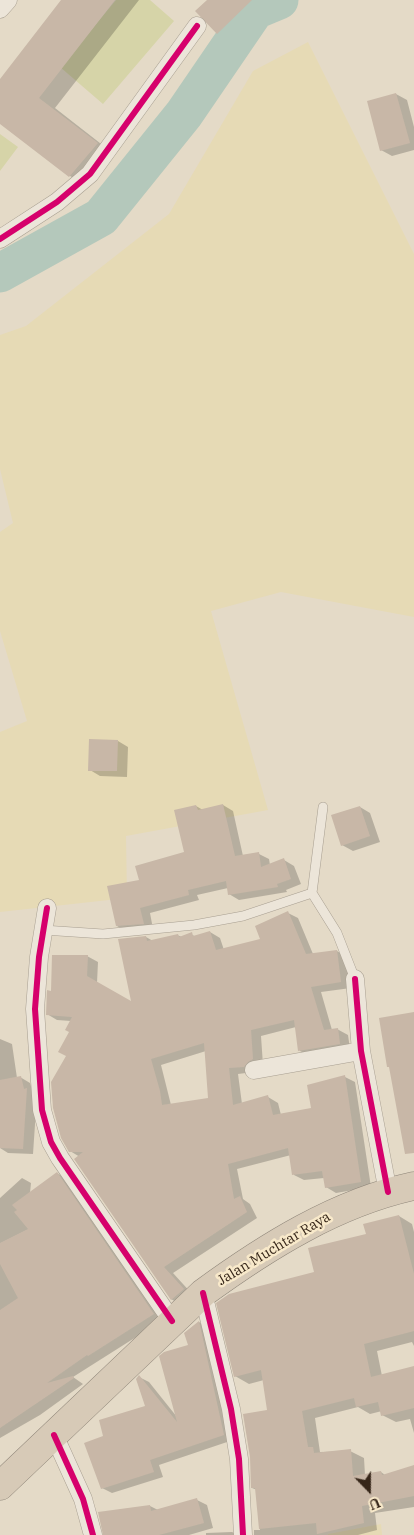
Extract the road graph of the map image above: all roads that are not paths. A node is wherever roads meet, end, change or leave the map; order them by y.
1 (8, 0) edge
2 (0, 9) edge
3 (197, 26) dead end
4 (0, 239) edge
5 (323, 807) dead end
6 (312, 893) junction
7 (47, 908) dead end
8 (43, 930) junction
9 (354, 979) joint
10 (361, 1051) junction
11 (254, 1070) dead end
12 (414, 1186) edge
13 (386, 1193) junction
14 (202, 1293) junction
15 (172, 1321) junction
16 (54, 1435) junction
17 (0, 1486) edge
18 (93, 1535) edge
19 (243, 1535) edge

1 - 2 street
3 - 4 street
5 - 6 lane
6 - 8 lane
6 - 9 lane
7 - 8 street
8 - 15 street
9 - 10 street
10 - 11 street
10 - 13 street
12 - 13 highway, Jalan Muchtar Raya
13 - 14 highway, Jalan Muchtar Raya
14 - 15 highway, Jalan Muchtar Raya
14 - 19 street
15 - 16 highway, Jalan Muchtar Raya
16 - 17 highway, Jalan Muchtar Raya
16 - 18 street

